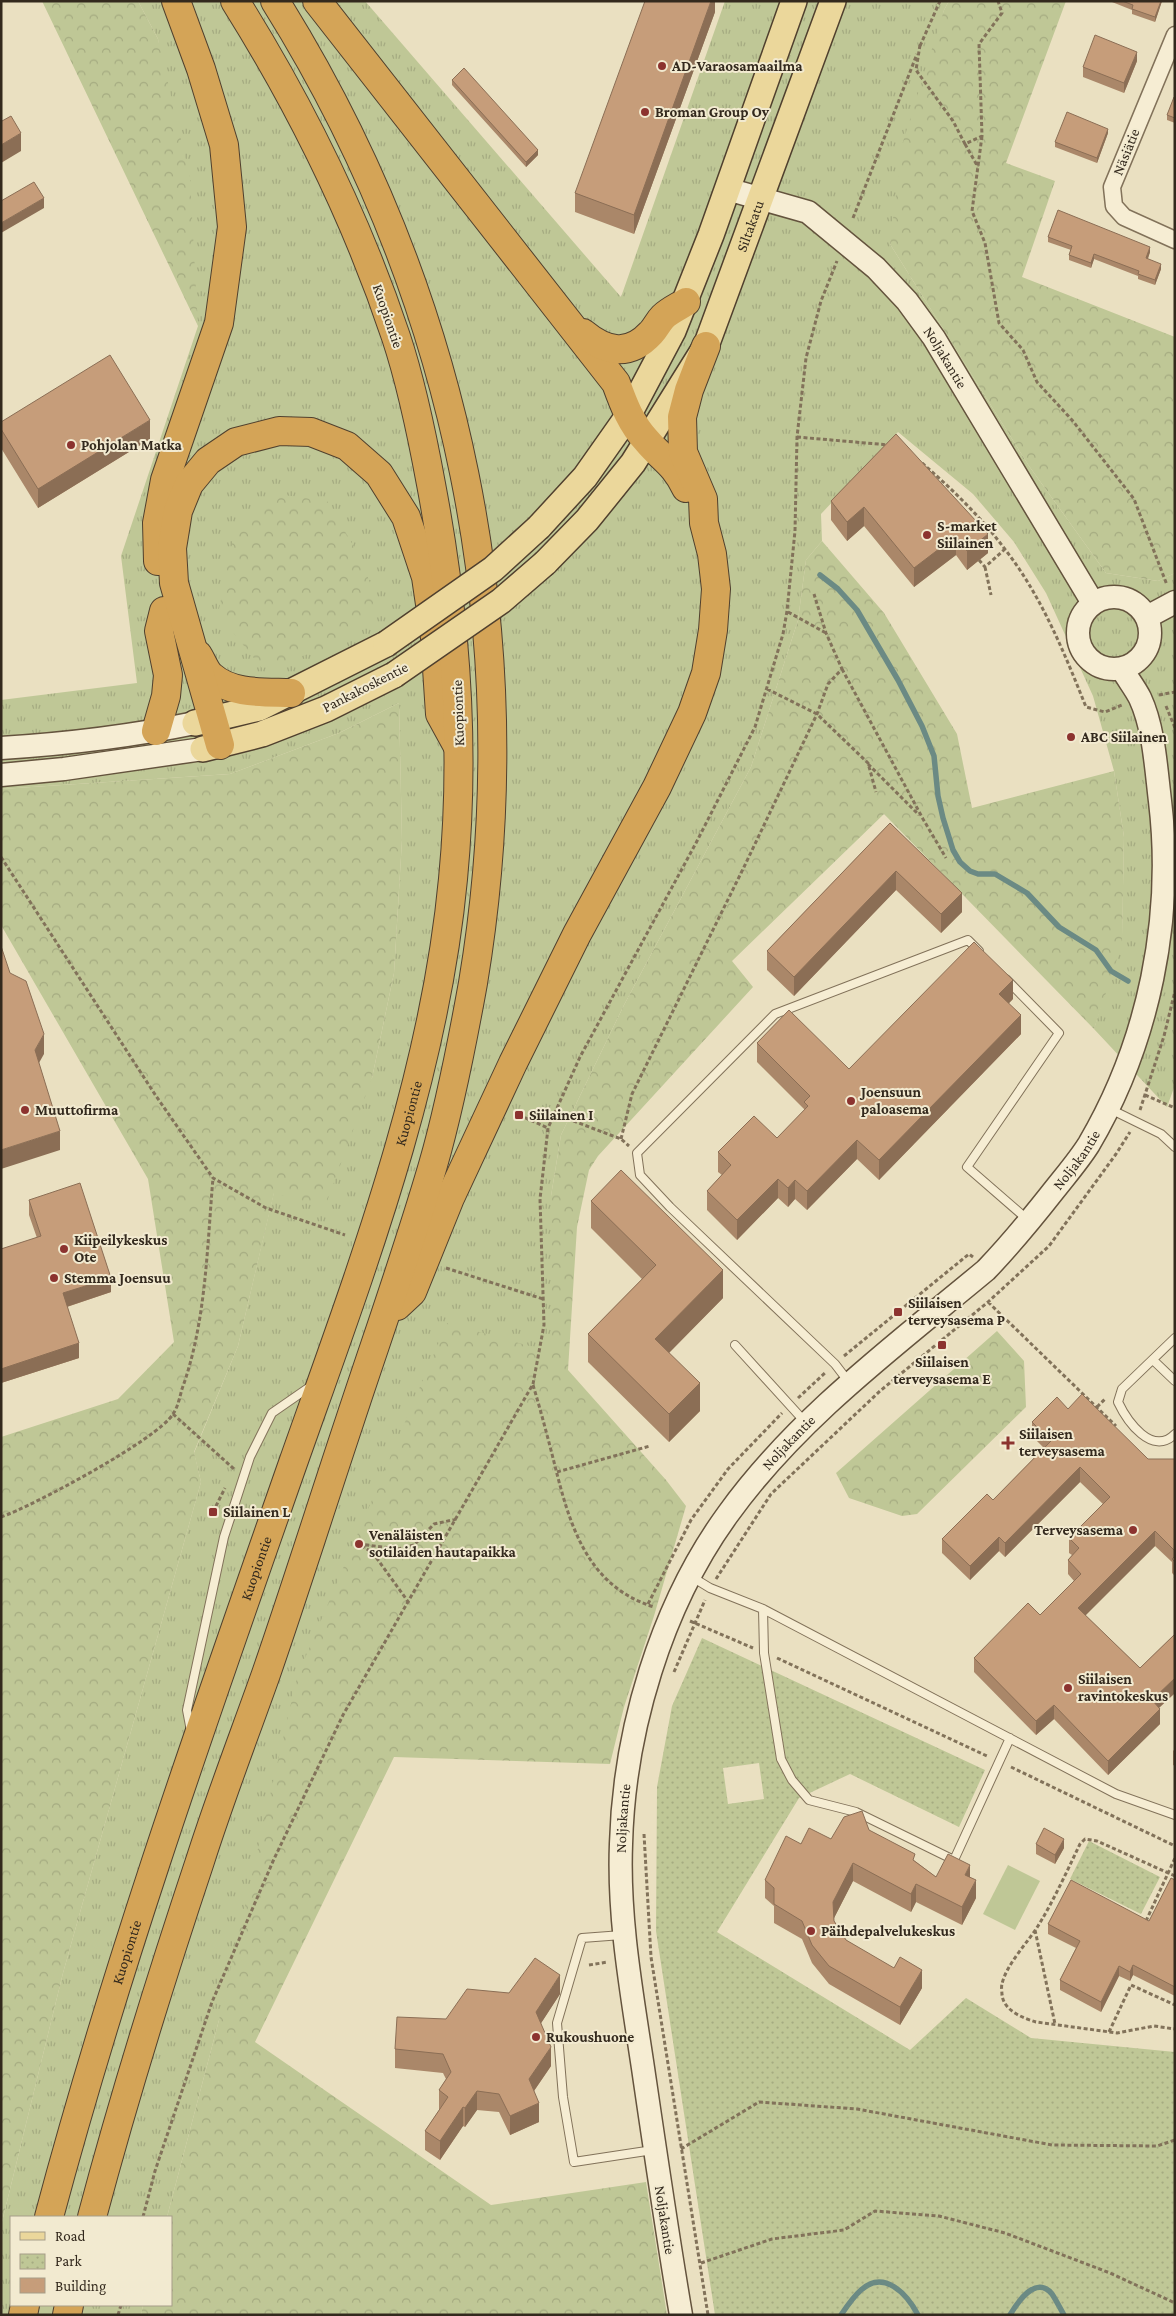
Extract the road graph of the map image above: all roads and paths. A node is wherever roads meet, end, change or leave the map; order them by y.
1 (176, 1) edge
2 (235, 1) edge
3 (276, 1) edge
4 (317, 1) edge
5 (794, 1) edge
6 (833, 1) edge
7 (940, 1) edge
8 (998, 1) edge
9 (1175, 34) edge
10 (920, 45) junction
11 (982, 136) junction
12 (965, 144) junction
13 (978, 167) junction
14 (727, 189) junction
15 (761, 198) junction
16 (853, 218) dead end
17 (1175, 240) edge
18 (837, 261) dead end
19 (686, 302) junction
20 (568, 321) junction
21 (706, 346) junction
22 (628, 416) junction
23 (798, 437) junction
24 (647, 441) junction
25 (893, 445) edge
26 (918, 459) edge
27 (704, 523) junction
28 (1005, 549) junction
29 (979, 560) edge
30 (985, 567) junction
31 (814, 594) dead end
32 (991, 595) dead end
33 (1174, 602) edge
34 (1093, 603) junction
35 (164, 611) junction
36 (787, 611) junction
37 (1147, 618) junction
38 (826, 633) junction
39 (194, 650) junction
40 (842, 669) junction
41 (1122, 669) junction
42 (767, 689) junction
43 (1175, 692) edge
44 (292, 693) junction
45 (1140, 698) junction
46 (817, 714) junction
47 (156, 731) junction
48 (208, 734) junction
49 (1, 748) edge
50 (460, 749) junction
51 (868, 763) junction
52 (1, 775) edge
53 (876, 792) dead end
54 (923, 819) junction
55 (1170, 840) edge
56 (1, 857) edge
57 (946, 858) dead end
58 (987, 960) edge
59 (1000, 973) edge
60 (1175, 991) edge
61 (1145, 1095) junction
62 (1108, 1108) junction
63 (1175, 1108) edge
64 (555, 1114) junction
65 (519, 1115) dead end
66 (1136, 1120) junction
67 (548, 1128) junction
68 (621, 1139) junction
69 (1175, 1147) edge
70 (637, 1153) junction
71 (213, 1178) junction
72 (1029, 1222) junction
73 (345, 1235) dead end
74 (445, 1268) dead end
75 (543, 1299) junction
76 (988, 1302) junction
77 (385, 1318) junction
78 (1175, 1338) edge
79 (735, 1345) dead end
80 (1153, 1360) junction
81 (324, 1377) junction
82 (1175, 1382) edge
83 (850, 1383) junction
84 (533, 1384) junction
85 (1097, 1407) edge
86 (173, 1414) junction
87 (774, 1419) dead end
88 (807, 1424) junction
89 (1175, 1434) edge
90 (650, 1446) dead end
91 (556, 1472) junction
92 (230, 1478) dead end
93 (226, 1486) dead end
94 (213, 1512) dead end
95 (1, 1517) edge
96 (457, 1518) junction
97 (690, 1576) junction
98 (710, 1588) junction
99 (409, 1603) junction
100 (647, 1604) junction
101 (762, 1609) junction
102 (674, 1613) junction
103 (696, 1624) junction
104 (764, 1652) junction
105 (670, 1680) dead end
106 (1010, 1738) junction
107 (194, 1747) junction
108 (998, 1762) junction
109 (1175, 1815) edge
110 (643, 1831) dead end
111 (1175, 1846) edge
112 (1175, 1858) edge
113 (1168, 1873) junction
114 (1175, 1876) edge
115 (1063, 1880) junction
116 (1072, 1884) edge
117 (1138, 1917) edge
118 (1035, 1930) junction
119 (624, 1934) junction
120 (1175, 2005) edge
121 (1055, 2024) junction
122 (1175, 2029) edge
123 (1109, 2032) junction
124 (1175, 2140) edge
125 (681, 2149) junction
126 (655, 2150) junction
127 (49, 2216) edge
128 (92, 2216) edge
129 (143, 2216) edge
130 (700, 2263) junction
131 (1175, 2303) edge
132 (680, 2315) edge
133 (708, 2315) edge

1 - 35 highway
2 - 50 highway, Kuopiontie
3 - 77 highway
4 - 20 highway
5 - 14 main road
6 - 15 main road, Siltakatu
7 - 10 path
8 - 11 path
9 - 17 street, Näsiätie
10 - 12 path
10 - 16 path
11 - 12 path
11 - 13 path
12 - 13 path
13 - 33 path
14 - 15 main road, Noljakantie
14 - 19 main road
15 - 21 main road, Siltakatu
15 - 34 main road, Noljakantie
18 - 23 path
19 - 20 highway
19 - 22 main road
20 - 22 highway
21 - 24 main road, Siltakatu
21 - 27 highway
22 - 24 highway
22 - 44 main road, Pankakoskentie, bridge
23 - 25 path
23 - 36 path
24 - 27 highway
24 - 48 main road, Pankakoskentie, bridge
26 - 28 path
27 - 77 highway
28 - 30 path
28 - 45 path
29 - 30 path
30 - 32 path
31 - 38 path
33 - 37 main road
34 - 37 main road
34 - 41 main road
35 - 47 highway
35 - 48 highway
36 - 38 path
36 - 42 path
37 - 41 main road
38 - 40 path
39 - 44 highway
39 - 48 highway
39 - 50 highway
40 - 46 path
40 - 54 path
41 - 45 main road, Noljakantie
42 - 46 path
42 - 64 path
43 - 45 path
44 - 48 main road, Pankakoskentie
45 - 55 main road, Noljakantie
46 - 51 path
46 - 68 path
47 - 48 main road, Pankakoskentie
47 - 49 main road, Pankakoskentie
48 - 52 main road, Pankakoskentie
50 - 81 highway, Kuopiontie
51 - 53 path
51 - 54 path
54 - 57 path
55 - 62 main road, Noljakantie
56 - 71 path
58 - 70 lane
59 - 72 lane
60 - 61 path
61 - 63 path
61 - 66 path
62 - 66 lane
62 - 72 main road, Noljakantie
64 - 67 path
64 - 68 path
65 - 67 path
66 - 69 lane
66 - 76 path
67 - 75 path
68 - 70 path
70 - 83 lane
71 - 73 path
71 - 86 path
72 - 83 main road, Noljakantie
74 - 75 path
75 - 84 path
76 - 85 path
76 - 98 path
77 - 128 highway
78 - 80 lane
79 - 88 lane
80 - 82 lane
80 - 89 lane
81 - 107 highway, Kuopiontie
81 - 107 lane
83 - 88 main road, Noljakantie
84 - 91 path
84 - 96 path
86 - 92 path
86 - 95 path
87 - 100 path
88 - 97 main road, Noljakantie
90 - 91 path
91 - 100 path
93 - 94 path
96 - 99 path
96 - 99 path
97 - 98 lane
97 - 102 main road, Noljakantie
98 - 101 lane
98 - 103 path
99 - 129 path
100 - 102 path
101 - 104 lane
101 - 106 lane
102 - 103 path
102 - 119 main road, Noljakantie
103 - 104 path
103 - 105 path
104 - 108 path
104 - 108 lane
106 - 108 lane
106 - 109 lane
107 - 127 highway, Kuopiontie
108 - 111 path
110 - 125 path
112 - 113 path
113 - 114 path
113 - 115 path
113 - 117 path
115 - 116 path
115 - 118 path
118 - 121 path
118 - 121 path
119 - 126 main road, Noljakantie
119 - 126 lane
120 - 123 path
121 - 123 path
122 - 123 path
124 - 125 path
125 - 130 path
126 - 132 main road, Noljakantie
130 - 131 path
130 - 133 path

